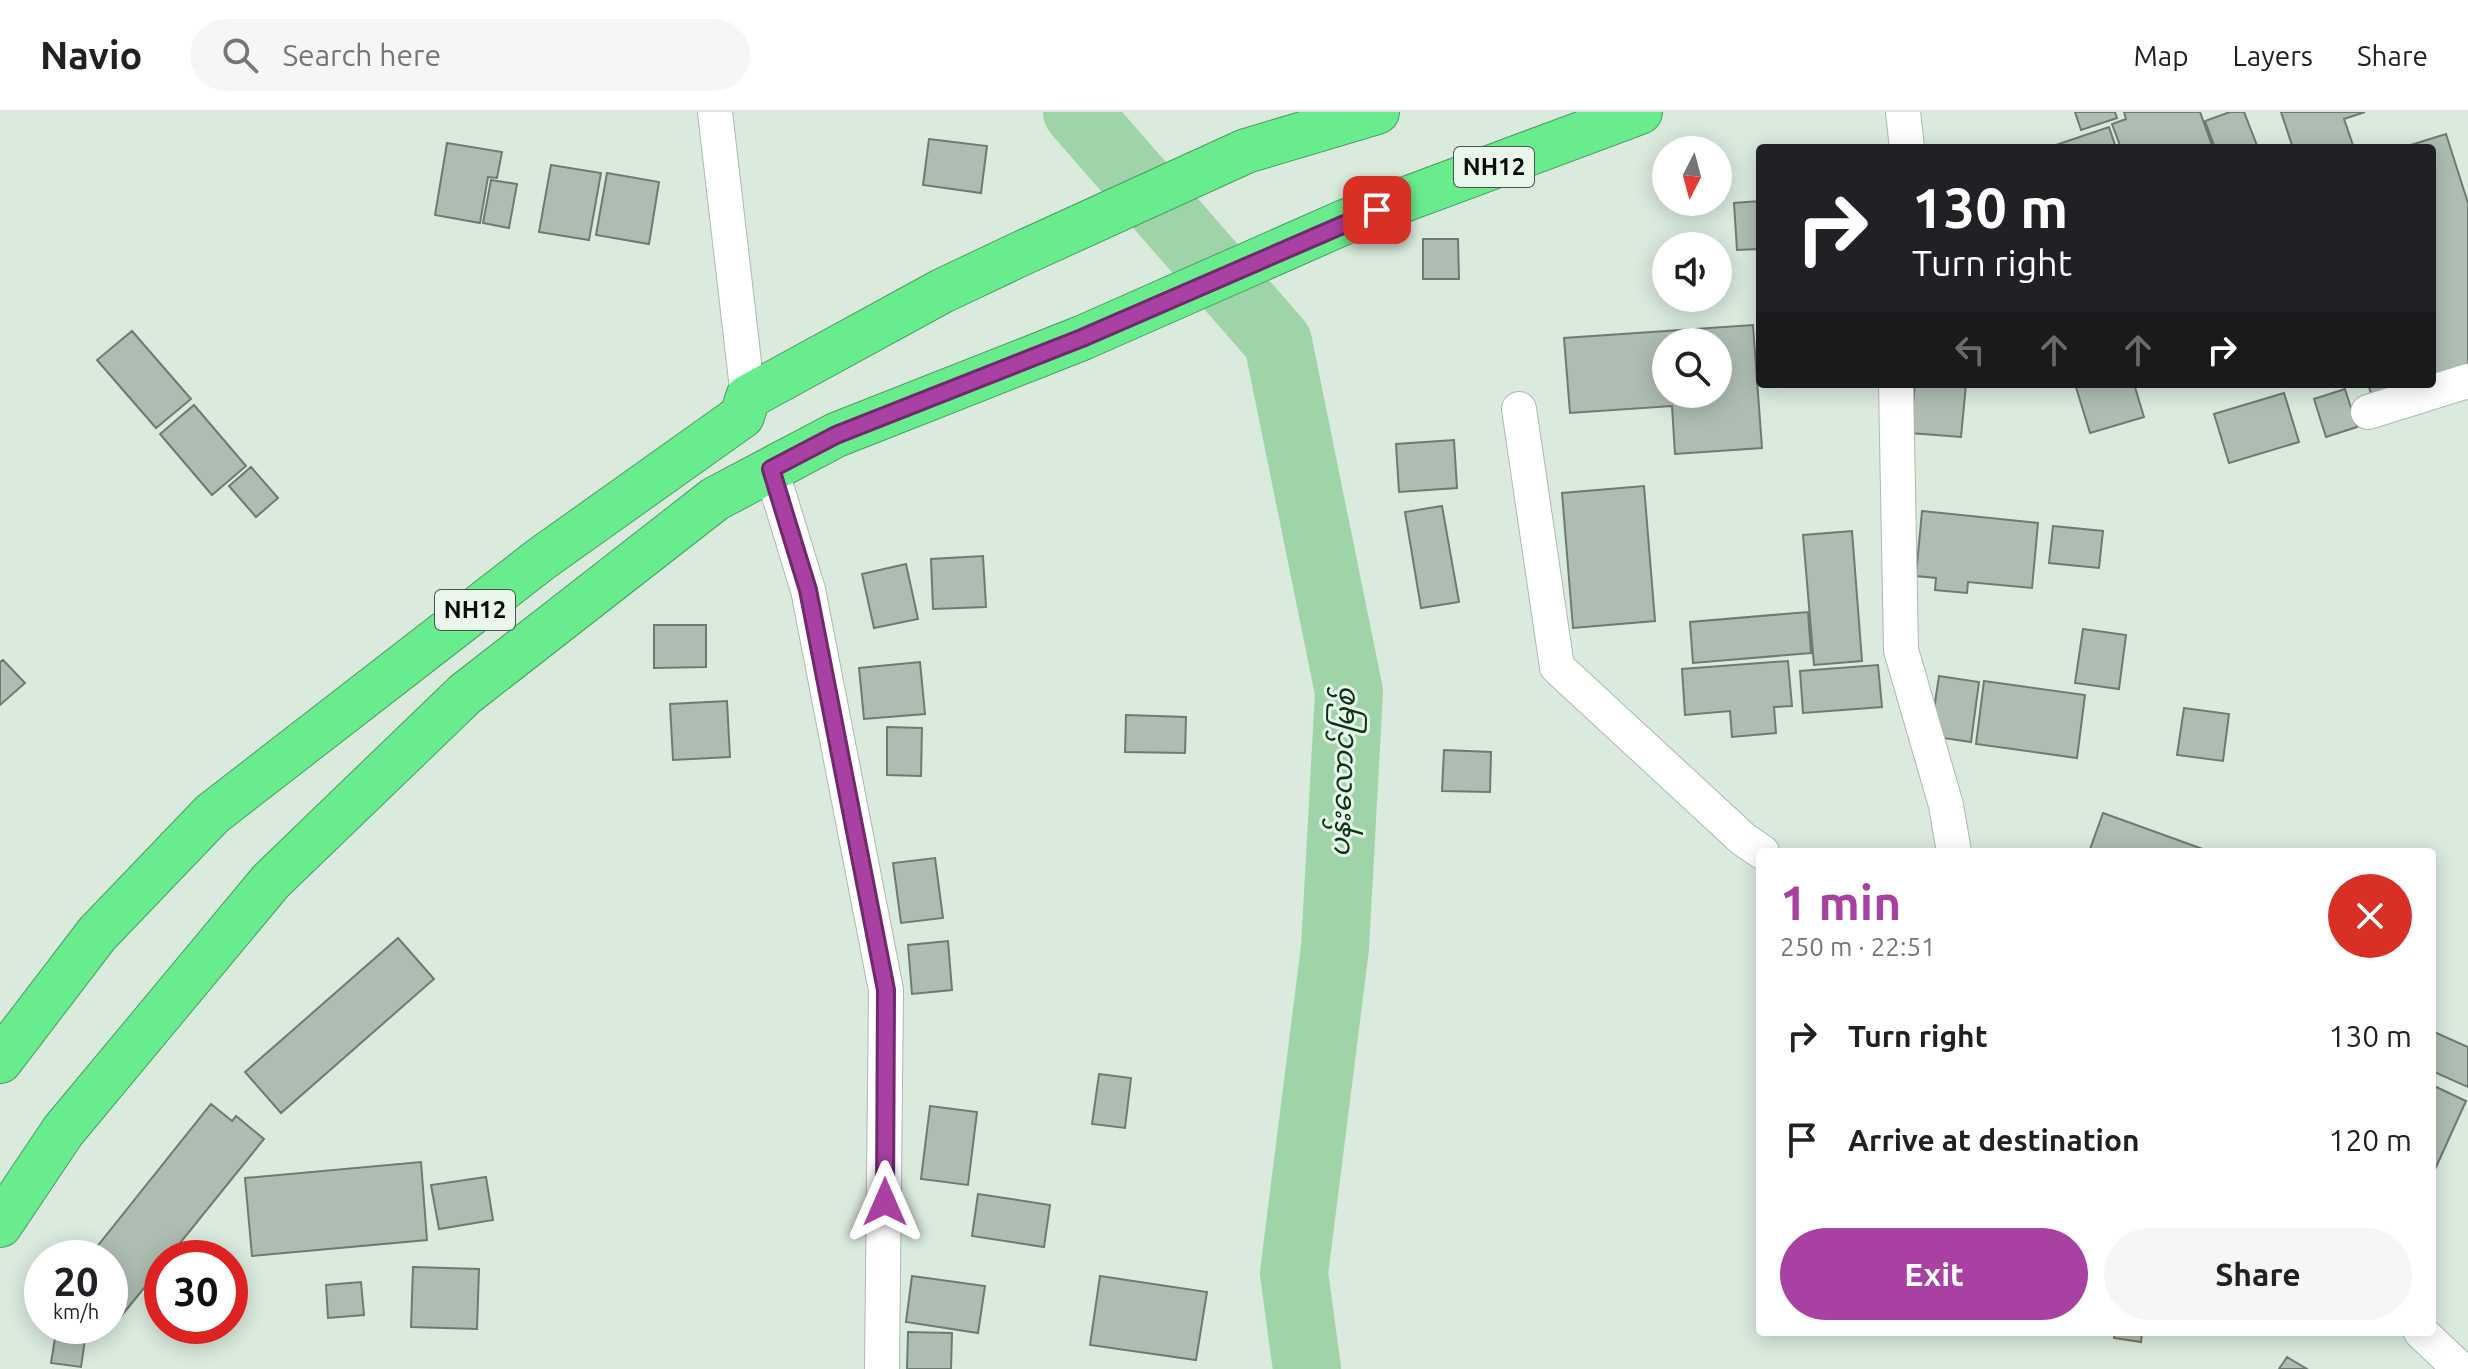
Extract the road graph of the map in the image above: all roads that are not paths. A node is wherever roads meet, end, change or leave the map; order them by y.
1 (715, 112) edge
2 (1377, 112) edge
3 (1640, 112) edge
4 (1903, 112) edge
5 (1907, 144) edge
6 (2468, 381) edge
7 (1896, 388) edge
8 (748, 397) junction
9 (1519, 409) dead end
10 (2368, 412) dead end
11 (771, 469) junction
12 (1756, 848) edge
13 (1953, 848) edge
14 (0, 1061) edge
15 (0, 1225) edge
16 (2425, 1336) edge
17 (882, 1369) edge
18 (2460, 1369) edge

1 - 8 street
2 - 8 highway, NH12
3 - 11 highway, NH12
4 - 5 street
6 - 10 street
7 - 13 street
8 - 14 highway, NH12
9 - 12 street
11 - 15 highway, NH12
11 - 17 street
16 - 18 street

